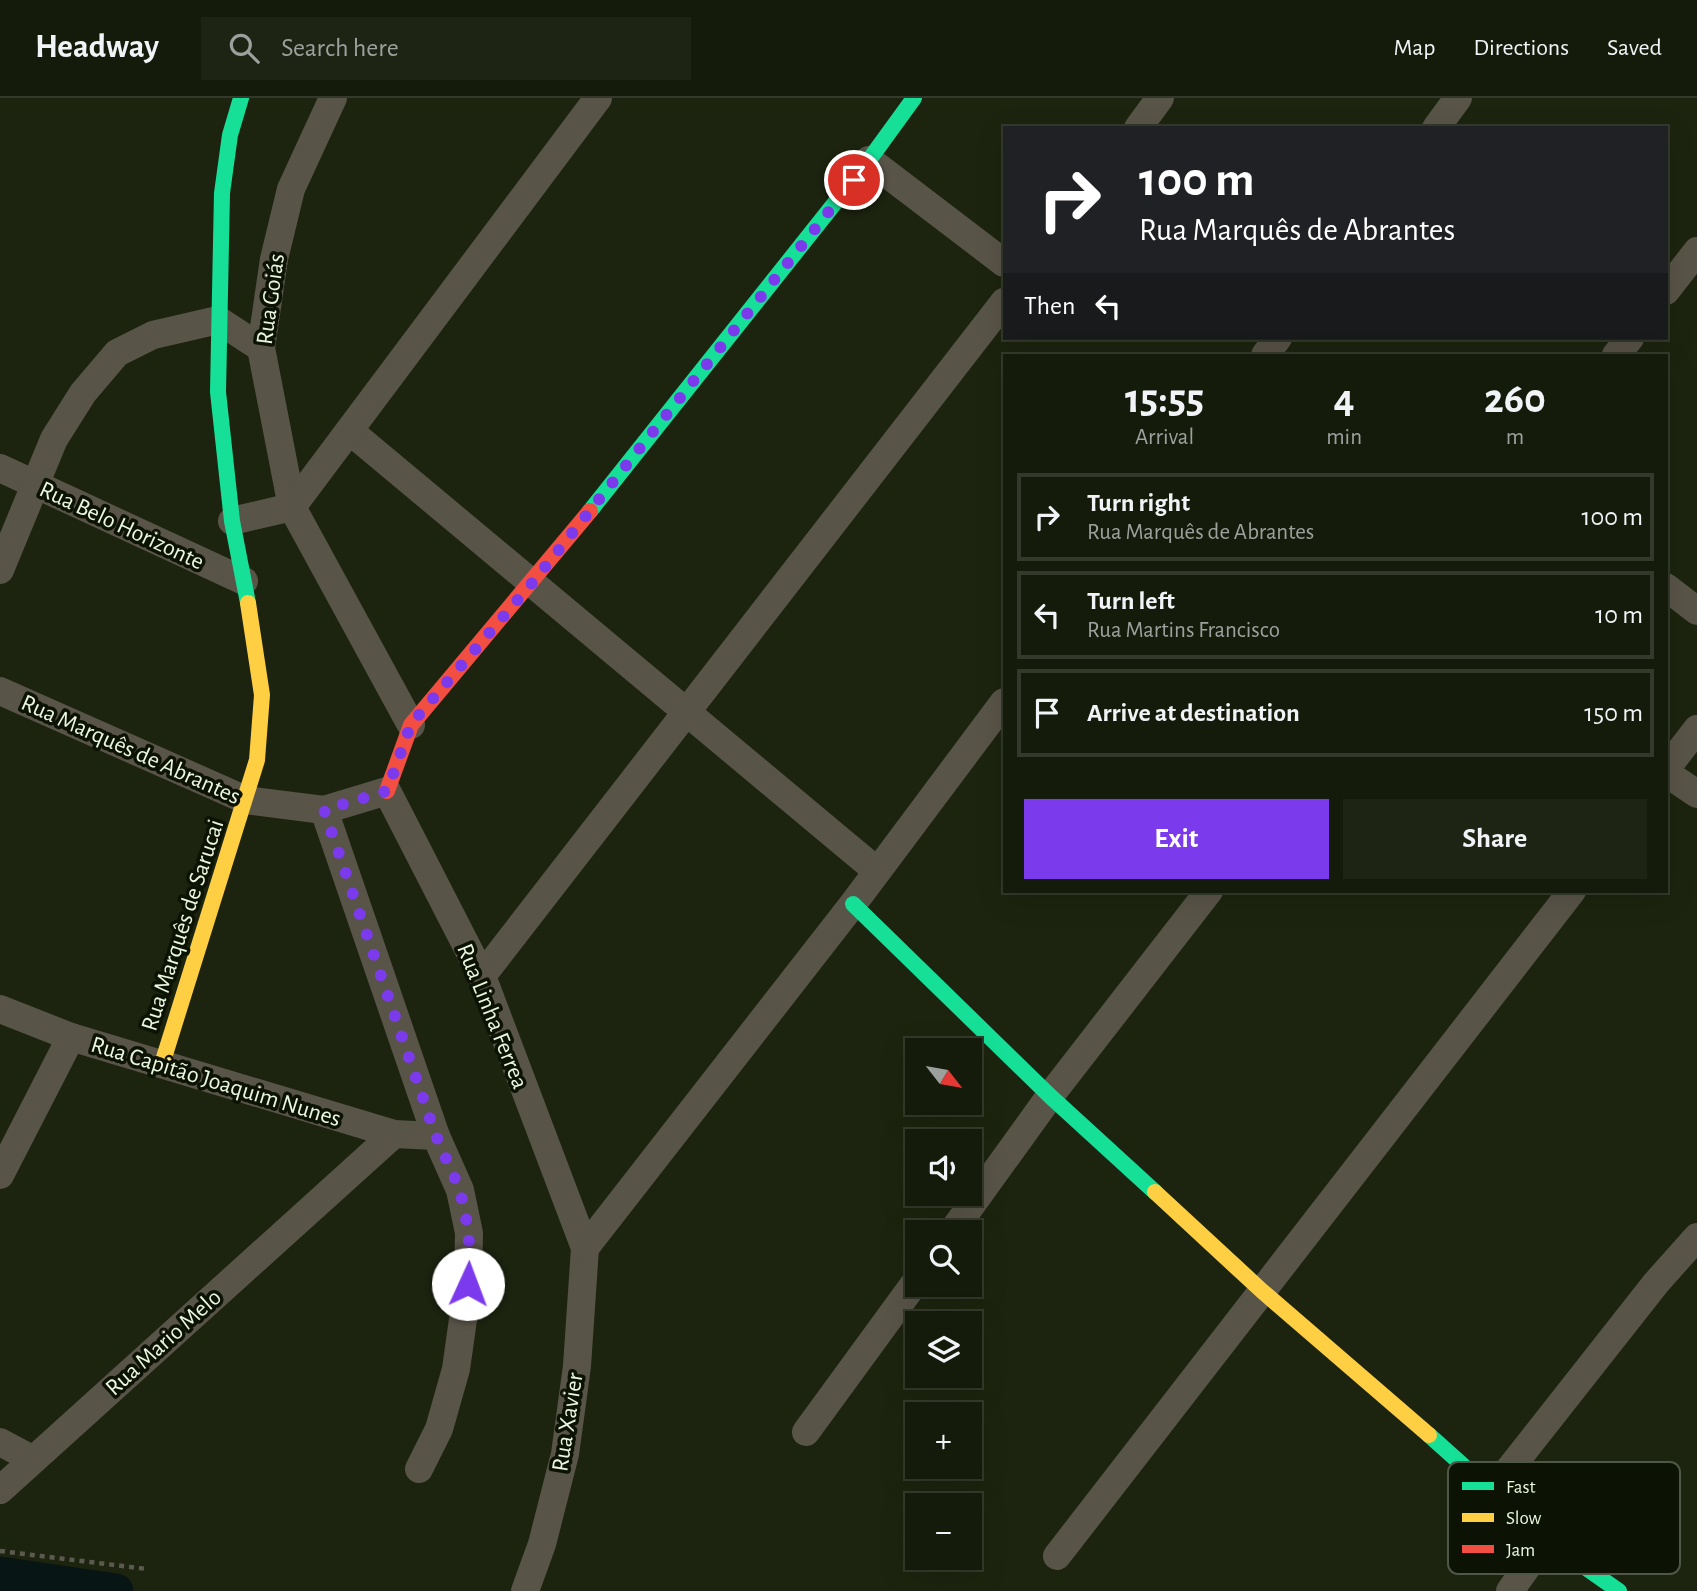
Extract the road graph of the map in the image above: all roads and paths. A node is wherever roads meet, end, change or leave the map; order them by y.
1 (241, 98) edge
2 (333, 98) edge
3 (598, 98) edge
4 (914, 98) edge
5 (1160, 98) edge
6 (1458, 98) edge
7 (1139, 126) edge
8 (1437, 126) edge
9 (869, 160) junction
10 (1697, 251) edge
11 (1003, 262) edge
12 (1668, 288) edge
13 (1003, 303) edge
14 (218, 320) junction
15 (1276, 340) edge
16 (1628, 340) edge
17 (261, 348) junction
18 (1266, 354) edge
19 (1617, 354) edge
20 (351, 432) junction
21 (0, 468) edge
22 (33, 484) junction
23 (292, 507) junction
24 (233, 521) junction
25 (0, 570) edge
26 (244, 581) junction
27 (533, 582) junction
28 (1668, 589) edge
29 (1697, 611) edge
30 (0, 691) edge
31 (1003, 703) edge
32 (686, 710) junction
33 (411, 724) junction
34 (1697, 729) edge
35 (1668, 768) edge
36 (1668, 772) edge
37 (387, 791) junction
38 (1697, 794) edge
39 (246, 800) junction
40 (324, 810) junction
41 (877, 871) junction
42 (1207, 893) edge
43 (1570, 893) edge
44 (853, 904) junction
45 (482, 976) junction
46 (0, 1009) edge
47 (71, 1037) junction
48 (162, 1064) junction
49 (1050, 1096) junction
50 (394, 1134) junction
51 (436, 1136) junction
52 (0, 1175) edge
53 (961, 1220) edge
54 (1697, 1237) edge
55 (585, 1248) junction
56 (1262, 1291) junction
57 (905, 1296) edge
58 (806, 1432) dead end
59 (0, 1442) edge
60 (32, 1459) junction
61 (1460, 1462) edge
62 (1515, 1462) edge
63 (419, 1469) dead end
64 (0, 1490) edge
65 (0, 1551) edge
66 (1057, 1556) dead end
67 (147, 1569) dead end
68 (1522, 1574) edge
69 (1595, 1574) edge
70 (525, 1591) edge
71 (1510, 1591) edge
72 (1619, 1591) edge

1 - 14 street, Rua Marquês de Sarucai
2 - 17 street, Rua Goiás
3 - 20 street
4 - 9 street
5 - 7 street
6 - 8 street
9 - 11 street
9 - 27 street
10 - 12 street
13 - 32 street
14 - 17 street
14 - 22 street
14 - 24 street, Rua Marquês de Sarucai
15 - 18 street
16 - 19 street
17 - 23 street, Rua Goiás
20 - 23 street
20 - 27 street
21 - 22 street, Rua Belo Horizonte
22 - 25 street
22 - 26 street, Rua Belo Horizonte
23 - 24 street
23 - 33 street, Rua Goiás
24 - 26 street, Rua Marquês de Sarucai
26 - 39 street, Rua Marquês de Sarucai
27 - 32 street
27 - 33 street
28 - 29 street
30 - 39 street, Rua Marquês de Abrantes
31 - 41 street
32 - 41 street
32 - 45 street
33 - 37 street
34 - 35 street
36 - 38 street
37 - 40 street, Rua Marquês de Abrantes
37 - 45 street, Rua Linha Ferrea
39 - 40 street, Rua Marquês de Abrantes
39 - 48 street, Rua Marquês de Sarucai
40 - 51 street
41 - 44 street
42 - 49 street
43 - 56 street
44 - 49 street
44 - 55 street
45 - 55 street, Rua Linha Ferrea
46 - 47 street, Rua Capitão Joaquim Nunes
47 - 48 street, Rua Capitão Joaquim Nunes
47 - 52 street
48 - 50 street, Rua Capitão Joaquim Nunes
49 - 53 street
49 - 56 street
50 - 51 street, Rua Capitão Joaquim Nunes
50 - 60 street, Rua Mario Melo
51 - 63 street
54 - 62 street
55 - 70 street, Rua Xavier
56 - 61 street
56 - 66 street
57 - 58 street
59 - 60 street
60 - 64 street, Rua Mario Melo
65 - 67 path
68 - 71 street
69 - 72 street

